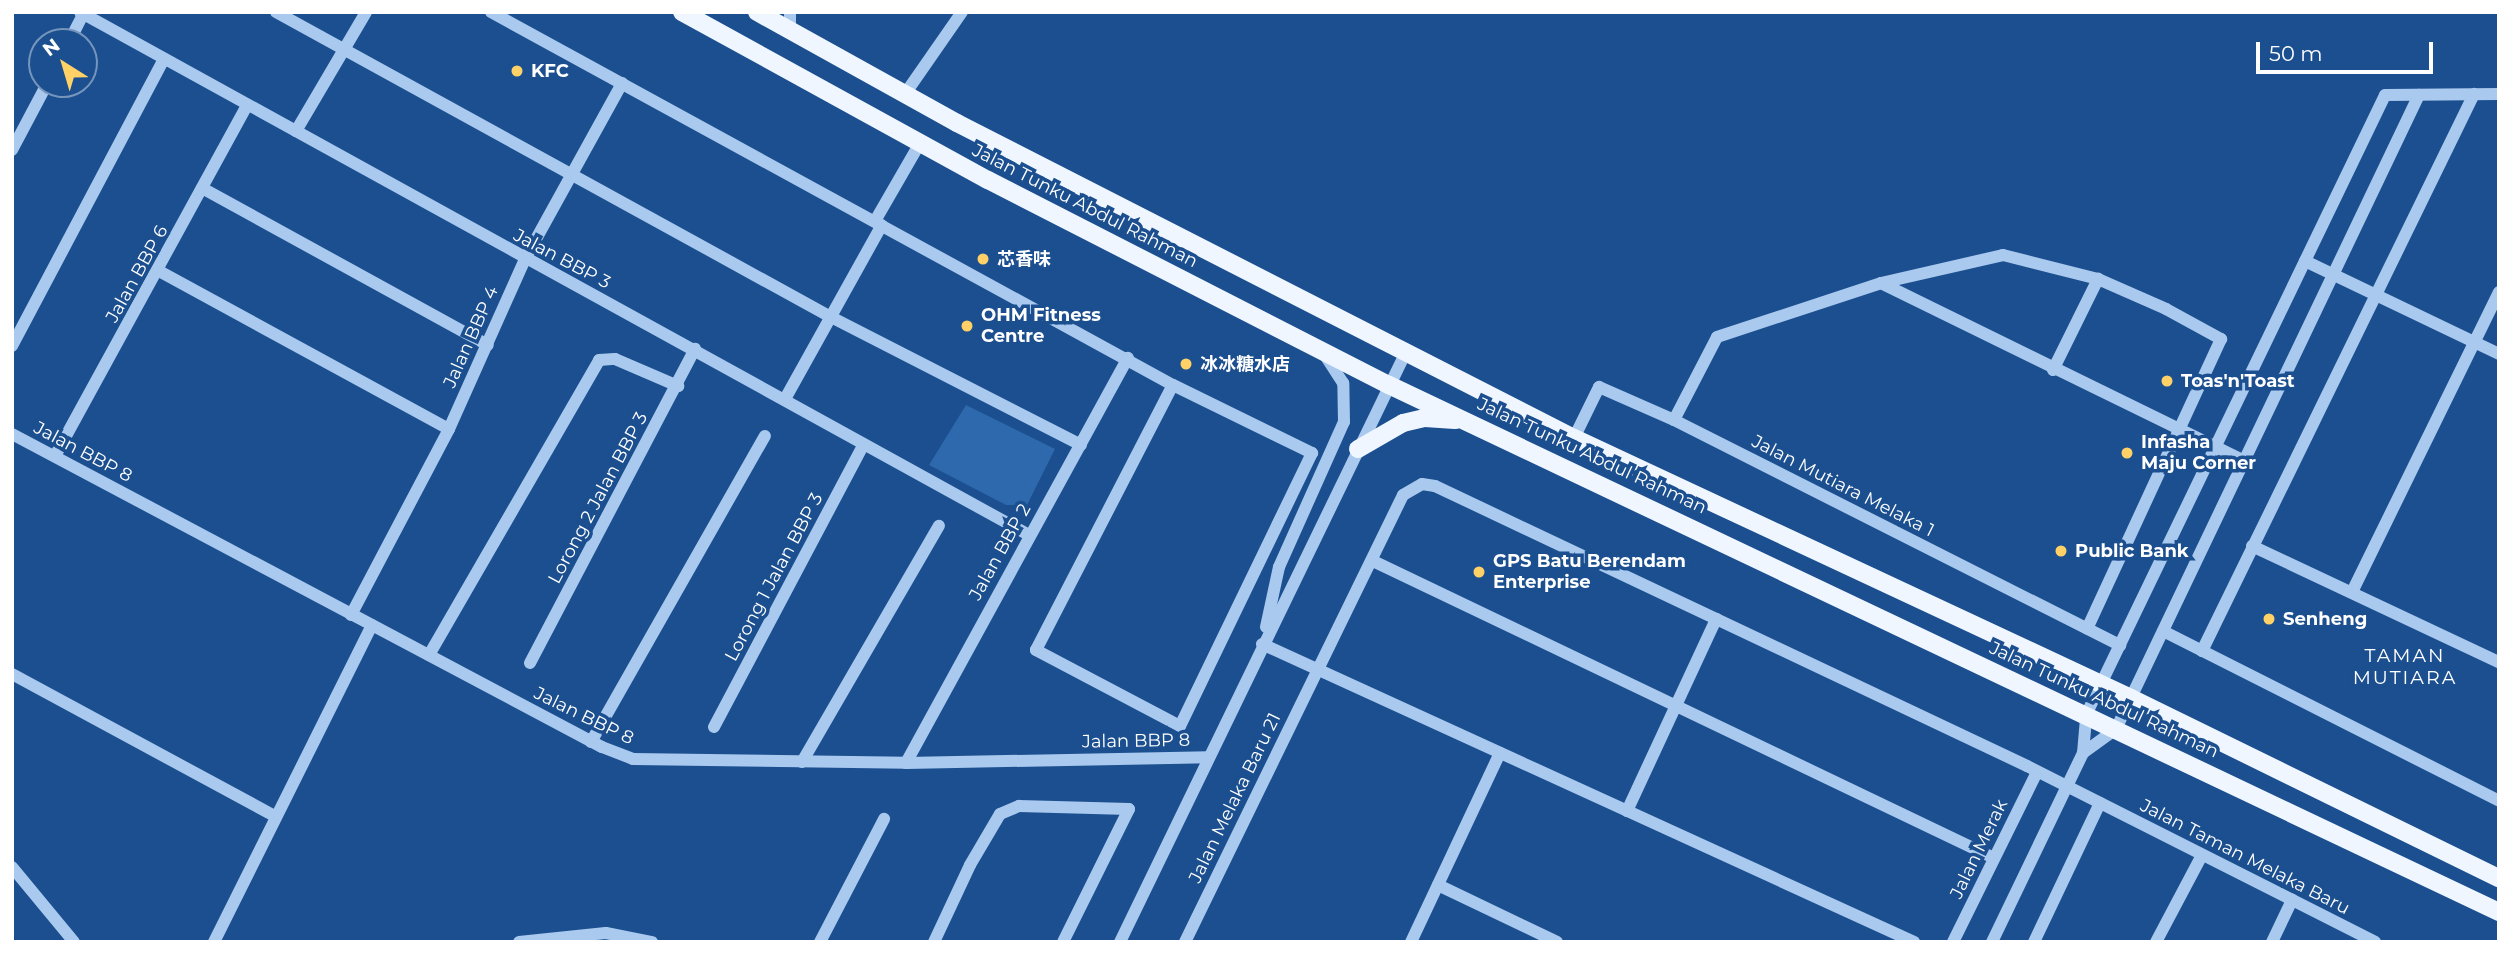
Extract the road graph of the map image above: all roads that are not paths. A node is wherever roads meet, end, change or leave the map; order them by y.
1 (276, 12) edge
2 (366, 12) edge
3 (491, 12) edge
4 (682, 12) edge
5 (757, 12) edge
6 (962, 12) edge
7 (82, 13) edge
8 (790, 21) edge
9 (344, 50) junction
10 (164, 59) junction
11 (622, 83) junction
12 (905, 94) junction
13 (2418, 94) junction
14 (2474, 94) junction
15 (2499, 94) edge
16 (40, 98) edge
17 (247, 106) junction
18 (296, 131) junction
19 (920, 143) junction
20 (12, 150) edge
21 (572, 173) junction
22 (202, 188) junction
23 (879, 223) junction
24 (525, 259) junction
25 (2305, 261) junction
26 (159, 271) junction
27 (2333, 274) junction
28 (2098, 279) junction
29 (1881, 283) junction
30 (2499, 292) edge
31 (2375, 294) junction
32 (829, 316) junction
33 (2475, 342) junction
34 (488, 345) junction
35 (12, 346) edge
36 (1317, 346) junction
37 (695, 349) junction
38 (1407, 350) junction
39 (2499, 354) edge
40 (1128, 359) junction
41 (2053, 370) junction
42 (1173, 385) junction
43 (1389, 385) junction
44 (678, 386) junction
45 (785, 399) junction
46 (1674, 420) junction
47 (1475, 424) junction
48 (449, 429) junction
49 (2179, 430) junction
50 (12, 434) edge
51 (765, 436) dead end
52 (1574, 439) junction
53 (864, 444) junction
54 (1081, 444) junction
55 (2215, 447) junction
56 (1358, 449) junction
57 (54, 456) junction
58 (2244, 461) junction
59 (939, 526) dead end
60 (1029, 535) junction
61 (2252, 546) junction
62 (1373, 561) junction
63 (2353, 590) junction
64 (351, 615) junction
65 (1716, 619) junction
66 (372, 625) junction
67 (2087, 629) junction
68 (2163, 631) junction
69 (1262, 644) junction
70 (2120, 645) junction
71 (2202, 651) junction
72 (429, 655) junction
73 (2499, 662) edge
74 (530, 663) dead end
75 (1317, 669) junction
76 (12, 674) edge
77 (2101, 685) junction
78 (2131, 698) junction
79 (1675, 706) junction
80 (2086, 715) junction
81 (714, 727) dead end
82 (2116, 729) junction
83 (591, 742) junction
84 (1500, 753) junction
85 (2082, 753) junction
86 (1208, 757) junction
87 (802, 762) junction
88 (906, 763) junction
89 (2037, 772) junction
90 (2067, 786) junction
91 (2497, 797) edge
92 (2100, 803) junction
93 (1627, 811) junction
94 (275, 816) junction
95 (884, 820) dead end
96 (2202, 855) junction
97 (1994, 858) junction
98 (12, 867) edge
99 (2499, 878) edge
100 (1438, 885) junction
101 (2292, 900) junction
102 (2499, 912) edge
103 (1538, 938) edge
104 (74, 942) edge
105 (214, 942) edge
106 (519, 942) edge
107 (652, 942) edge
108 (820, 942) edge
109 (934, 942) edge
110 (1063, 942) edge
111 (1120, 942) edge
112 (1185, 942) edge
113 (1411, 942) edge
114 (1557, 942) edge
115 (1914, 942) edge
116 (1953, 942) edge
117 (1992, 942) edge
118 (2034, 942) edge
119 (2156, 942) edge
120 (2272, 942) edge
121 (2375, 942) edge

1 - 9 street
2 - 9 street
3 - 11 street
4 - 19 main road, Jalan Tunku Abdul Rahman
5 - 8 main road, Jalan Tunku Abdul Rahman
6 - 12 street
7 - 10 street, Jalan BBP 3
8 - 12 main road, Jalan Tunku Abdul Rahman
9 - 18 street
9 - 21 street
10 - 17 street, Jalan BBP 3
10 - 35 street
11 - 21 street, Jalan BBP 4
11 - 23 street
12 - 38 main road, Jalan Tunku Abdul Rahman
13 - 14 street
13 - 25 street
13 - 27 street
14 - 15 street
14 - 31 street
16 - 20 street
17 - 18 street, Jalan BBP 3
17 - 22 street, Jalan BBP 6
18 - 24 street, Jalan BBP 3
19 - 23 street
19 - 36 main road, Jalan Tunku Abdul Rahman
21 - 24 street, Jalan BBP 4
21 - 32 street
22 - 26 street, Jalan BBP 6
22 - 34 street
23 - 32 street
23 - 40 street
24 - 34 street, Jalan BBP 4
24 - 37 street, Jalan BBP 3
25 - 27 street
25 - 55 street
26 - 48 street
26 - 57 street, Jalan BBP 6
27 - 31 street
27 - 58 street
28 - 29 street
28 - 41 street
28 - 49 street
29 - 41 street
29 - 46 street
30 - 33 street
31 - 33 street
31 - 61 street
32 - 45 street
32 - 54 street
33 - 39 street
33 - 63 street
34 - 48 street, Jalan BBP 4
36 - 43 main road, Jalan Tunku Abdul Rahman
36 - 69 street
37 - 44 street, Lorong 2 Jalan BBP 3
37 - 45 street, Jalan BBP 3
38 - 43 street
38 - 52 main road, Jalan Tunku Abdul Rahman
40 - 42 street
40 - 54 street, Jalan BBP 2
41 - 49 street
42 - 42 street
43 - 47 main road, Jalan Tunku Abdul Rahman
43 - 56 street
44 - 72 street
44 - 74 street, Lorong 2 Jalan BBP 3
45 - 53 street, Jalan BBP 3
46 - 52 street, Jalan Mutiara Melaka 1
46 - 67 street, Jalan Mutiara Melaka 1
47 - 56 main road
47 - 80 main road, Jalan Tunku Abdul Rahman
48 - 64 street, Jalan BBP 4
49 - 55 street
49 - 67 street
50 - 57 street, Jalan BBP 8
51 - 83 street
52 - 77 main road, Jalan Tunku Abdul Rahman
53 - 60 street, Jalan BBP 3
53 - 81 street, Lorong 1 Jalan BBP 3
54 - 60 street, Jalan BBP 2
55 - 58 street
55 - 70 street
56 - 69 street
57 - 64 street, Jalan BBP 8
58 - 68 street
59 - 87 street
60 - 88 street, Jalan BBP 2
61 - 63 street
61 - 71 street
62 - 65 street, Jalan Melaka Baru 21
62 - 75 street, Jalan Melaka Baru 21
62 - 79 street
63 - 73 street
64 - 66 street, Jalan BBP 8
65 - 79 street
65 - 89 street, Jalan Taman Melaka Baru
66 - 72 street, Jalan BBP 8
66 - 94 street
67 - 70 street, Jalan Mutiara Melaka 1
68 - 71 street
68 - 78 street
69 - 75 street
69 - 86 street
70 - 77 street
71 - 91 street
72 - 83 street, Jalan BBP 8
75 - 84 street
75 - 112 street, Jalan Melaka Baru 21
76 - 94 street
77 - 78 main road, Jalan Tunku Abdul Rahman
77 - 80 street
78 - 82 street
78 - 99 main road, Jalan Tunku Abdul Rahman
79 - 93 street
79 - 97 street
80 - 82 main road, Jalan Tunku Abdul Rahman
80 - 85 street
82 - 85 street
82 - 102 main road, Jalan Tunku Abdul Rahman
83 - 87 street, Jalan BBP 8
84 - 93 street
84 - 100 street
85 - 90 street
86 - 88 street, Jalan BBP 8
86 - 111 street
87 - 88 street, Jalan BBP 8
89 - 90 street, Jalan Taman Melaka Baru
89 - 97 street, Jalan Merak
90 - 92 street, Jalan Taman Melaka Baru
90 - 117 street
92 - 96 street, Jalan Taman Melaka Baru
92 - 118 street
93 - 115 street
94 - 105 street
95 - 108 street
96 - 101 street, Jalan Taman Melaka Baru
96 - 119 street
97 - 116 street, Jalan Merak
98 - 104 street
100 - 103 street
100 - 113 street
101 - 120 street
101 - 121 street, Jalan Taman Melaka Baru
103 - 114 street
106 - 107 street
109 - 110 street

